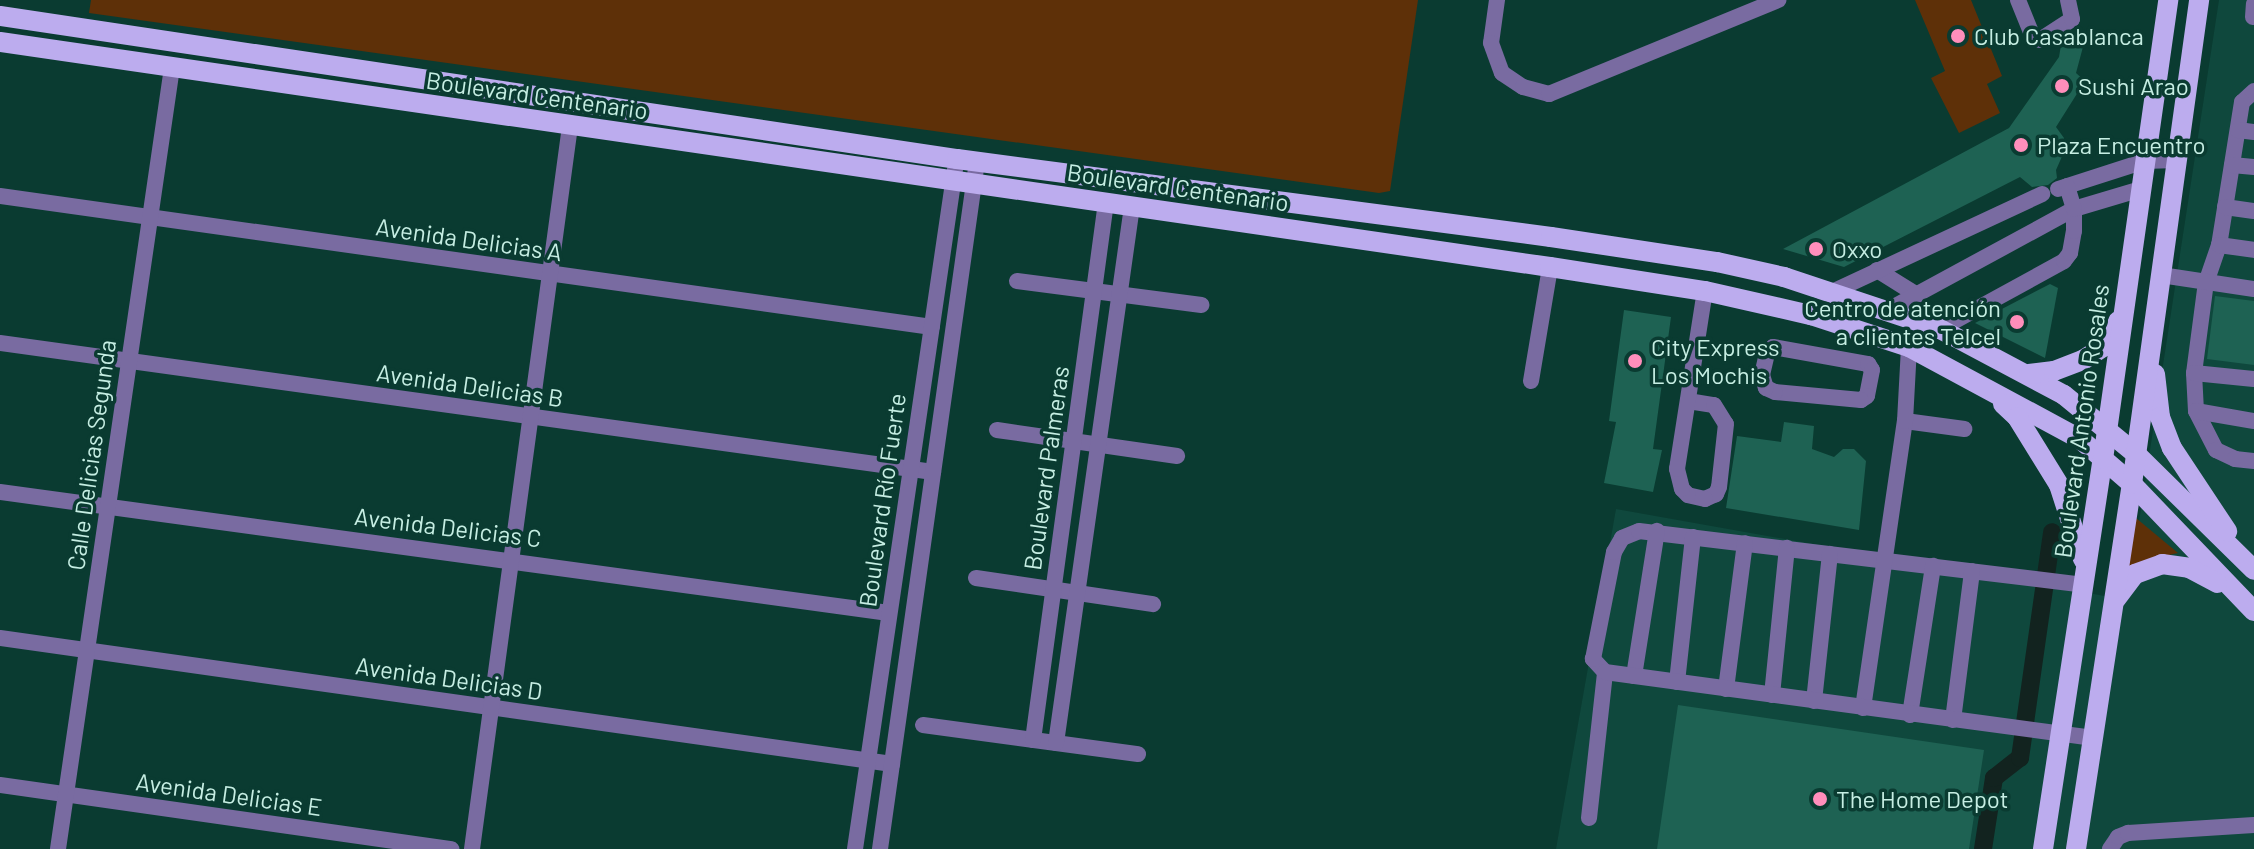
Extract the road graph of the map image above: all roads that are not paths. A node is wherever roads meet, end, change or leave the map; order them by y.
1 (1497, 0) edge
2 (1778, 0) edge
3 (2018, 0) edge
4 (2168, 0) edge
5 (2199, 0) edge
6 (2070, 1) edge
7 (2254, 4) edge
8 (0, 16) edge
9 (2253, 17) edge
10 (0, 42) edge
11 (172, 68) junction
12 (2254, 91) edge
13 (570, 126) junction
14 (2246, 131) edge
15 (967, 160) junction
16 (2176, 160) junction
17 (2145, 161) junction
18 (2232, 165) junction
19 (2254, 167) edge
20 (964, 182) junction
21 (2141, 189) junction
22 (2056, 190) junction
23 (0, 196) edge
24 (1106, 202) junction
25 (1132, 206) junction
26 (2225, 207) junction
27 (2074, 209) junction
28 (2254, 211) edge
29 (150, 217) junction
30 (1551, 237) junction
31 (2219, 245) junction
32 (2254, 250) edge
33 (1546, 267) junction
34 (1877, 270) junction
35 (2129, 274) junction
36 (550, 275) junction
37 (2161, 275) junction
38 (1017, 281) dead end
39 (2206, 282) junction
40 (2254, 289) edge
41 (1705, 291) junction
42 (1094, 292) junction
43 (1832, 292) junction
44 (1119, 295) junction
45 (1917, 295) junction
46 (1201, 305) dead end
47 (1888, 310) junction
48 (932, 327) junction
49 (1940, 329) junction
50 (1866, 332) junction
51 (0, 343) edge
52 (1909, 347) junction
53 (2150, 353) junction
54 (128, 362) junction
55 (1865, 363) junction
56 (2194, 373) junction
57 (2029, 374) junction
58 (2254, 379) edge
59 (1531, 381) dead end
60 (1986, 388) junction
61 (1688, 401) junction
62 (2196, 411) junction
63 (531, 417) junction
64 (1905, 421) junction
65 (2254, 421) edge
66 (1964, 429) dead end
67 (997, 430) dead end
68 (2107, 430) junction
69 (1074, 441) junction
70 (1098, 444) junction
71 (2136, 454) junction
72 (1177, 456) dead end
73 (2103, 459) junction
74 (2254, 461) edge
75 (911, 470) junction
76 (933, 472) junction
77 (2132, 484) junction
78 (0, 492) edge
79 (107, 507) junction
80 (1657, 531) junction
81 (1693, 537) junction
82 (1745, 543) junction
83 (1787, 548) junction
84 (1830, 554) junction
85 (512, 559) junction
86 (1883, 560) junction
87 (1933, 566) junction
88 (2253, 569) edge
89 (1972, 571) junction
90 (976, 578) dead end
91 (2078, 578) junction
92 (1054, 589) junction
93 (1077, 593) junction
94 (1153, 604) dead end
95 (2254, 611) edge
96 (889, 613) junction
97 (2110, 618) junction
98 (0, 638) edge
99 (87, 651) junction
100 (1605, 672) junction
101 (1634, 676) junction
102 (1677, 682) junction
103 (1726, 689) junction
104 (1772, 695) junction
105 (1814, 701) junction
106 (491, 708) junction
107 (1863, 708) junction
108 (1910, 715) junction
109 (1953, 720) junction
110 (923, 725) dead end
111 (2048, 734) junction
112 (2092, 738) junction
113 (1033, 740) junction
114 (1056, 743) junction
115 (1138, 754) dead end
116 (867, 762) junction
117 (892, 764) junction
118 (0, 785) edge
119 (66, 795) junction
120 (1589, 818) dead end
121 (2254, 825) edge
122 (58, 849) edge
123 (451, 849) edge
124 (472, 849) edge
125 (855, 849) edge
126 (880, 849) edge
127 (2043, 849) edge
128 (2076, 849) edge
129 (2110, 849) edge

1 - 2 street
3 - 6 street
4 - 17 main road, Boulevard Antonio Rosales
5 - 16 main road
7 - 9 street
8 - 15 main road, Boulevard Centenario
10 - 11 main road, Boulevard Centenario
11 - 13 main road, Boulevard Centenario
11 - 29 street, Calle Delicias Segunda
12 - 14 street
13 - 20 main road, Boulevard Centenario
13 - 36 street
14 - 18 street
15 - 20 street, Boulevard Río Fuerte
15 - 30 main road, Boulevard Centenario
16 - 17 street
16 - 37 main road
17 - 21 main road, Boulevard Antonio Rosales
17 - 22 street
18 - 19 street
18 - 26 street
20 - 24 main road, Boulevard Centenario
20 - 48 street, Boulevard Río Fuerte
20 - 76 street, Boulevard Río Fuerte
21 - 27 street
21 - 35 main road, Boulevard Antonio Rosales
22 - 27 street
22 - 34 street
23 - 29 street, Avenida Delicias A
24 - 25 main road, Boulevard Centenario
24 - 42 street, Boulevard Palmeras
25 - 33 main road, Boulevard Centenario
25 - 44 street, Boulevard Palmeras
26 - 28 street
26 - 31 street
27 - 45 street
27 - 49 street
29 - 36 street, Avenida Delicias A
29 - 54 street, Calle Delicias Segunda
30 - 33 main road
30 - 43 main road, Boulevard Centenario
31 - 32 street
31 - 39 street
33 - 41 main road, Boulevard Centenario
33 - 59 street
34 - 43 street
34 - 45 street
35 - 57 main road
35 - 68 main road, Boulevard Antonio Rosales
36 - 48 street, Avenida Delicias A
36 - 63 street
37 - 39 street
37 - 53 main road
38 - 42 street
39 - 40 street
39 - 56 street
41 - 50 main road, Boulevard Centenario
41 - 61 street
42 - 44 street
42 - 69 street, Boulevard Palmeras
43 - 47 main road, Boulevard Centenario
44 - 46 street
44 - 70 street, Boulevard Palmeras
45 - 47 street
47 - 49 main road, Boulevard Centenario
48 - 75 street, Boulevard Río Fuerte
49 - 57 main road, Boulevard Centenario
50 - 52 main road, Boulevard Centenario
50 - 55 street
51 - 54 street, Avenida Delicias B
52 - 60 main road, Boulevard Centenario
52 - 64 street
53 - 71 main road
53 - 88 main road
54 - 63 street, Avenida Delicias B
54 - 79 street, Calle Delicias Segunda
55 - 55 street
56 - 58 street
56 - 62 street
57 - 68 main road, Boulevard Centenario
60 - 73 main road, Boulevard Centenario
60 - 91 main road
61 - 61 street
62 - 65 street
62 - 74 street
63 - 75 street, Avenida Delicias B
63 - 85 street
64 - 66 street
64 - 86 street
67 - 69 street
68 - 71 main road, Boulevard Centenario
68 - 73 main road, Boulevard Antonio Rosales
69 - 70 street
69 - 92 street, Boulevard Palmeras
70 - 72 street
70 - 93 street, Boulevard Palmeras
71 - 77 main road
71 - 88 main road, Boulevard Centenario
73 - 77 main road, Boulevard Centenario
73 - 91 main road, Boulevard Antonio Rosales
75 - 76 street, Avenida Delicias B
75 - 96 street, Boulevard Río Fuerte
76 - 117 street, Boulevard Río Fuerte
77 - 95 main road, Boulevard Centenario
77 - 97 main road
78 - 79 street, Avenida Delicias C
79 - 85 street, Avenida Delicias C
79 - 99 street, Calle Delicias Segunda
80 - 81 street
80 - 100 street
80 - 101 street
81 - 82 street
81 - 102 street
82 - 83 street
82 - 103 street
83 - 84 street
83 - 104 street
84 - 86 street
84 - 105 street
85 - 96 street, Avenida Delicias C
85 - 106 street
86 - 87 street
86 - 107 street
87 - 89 street
87 - 108 street
89 - 91 street
89 - 109 street
90 - 92 street
91 - 111 main road, Boulevard Antonio Rosales
92 - 93 street
92 - 113 street, Boulevard Palmeras
93 - 94 street
93 - 114 street, Boulevard Palmeras
95 - 97 main road
96 - 116 street, Boulevard Río Fuerte
97 - 112 main road
98 - 99 street, Avenida Delicias D
99 - 106 street, Avenida Delicias D
99 - 119 street, Calle Delicias Segunda
100 - 101 street
100 - 120 street
101 - 102 street
102 - 103 street
103 - 104 street
104 - 105 street
105 - 107 street
106 - 116 street, Avenida Delicias D
106 - 124 street
107 - 108 street
108 - 109 street
109 - 111 street
110 - 113 street
111 - 112 street
111 - 127 main road, Boulevard Antonio Rosales
112 - 128 main road
113 - 114 street
114 - 115 street
116 - 117 street, Avenida Delicias D
116 - 125 street, Boulevard Río Fuerte
117 - 126 street, Boulevard Río Fuerte
118 - 119 street, Avenida Delicias E
119 - 122 street, Calle Delicias Segunda
119 - 123 street, Avenida Delicias E
121 - 129 street

